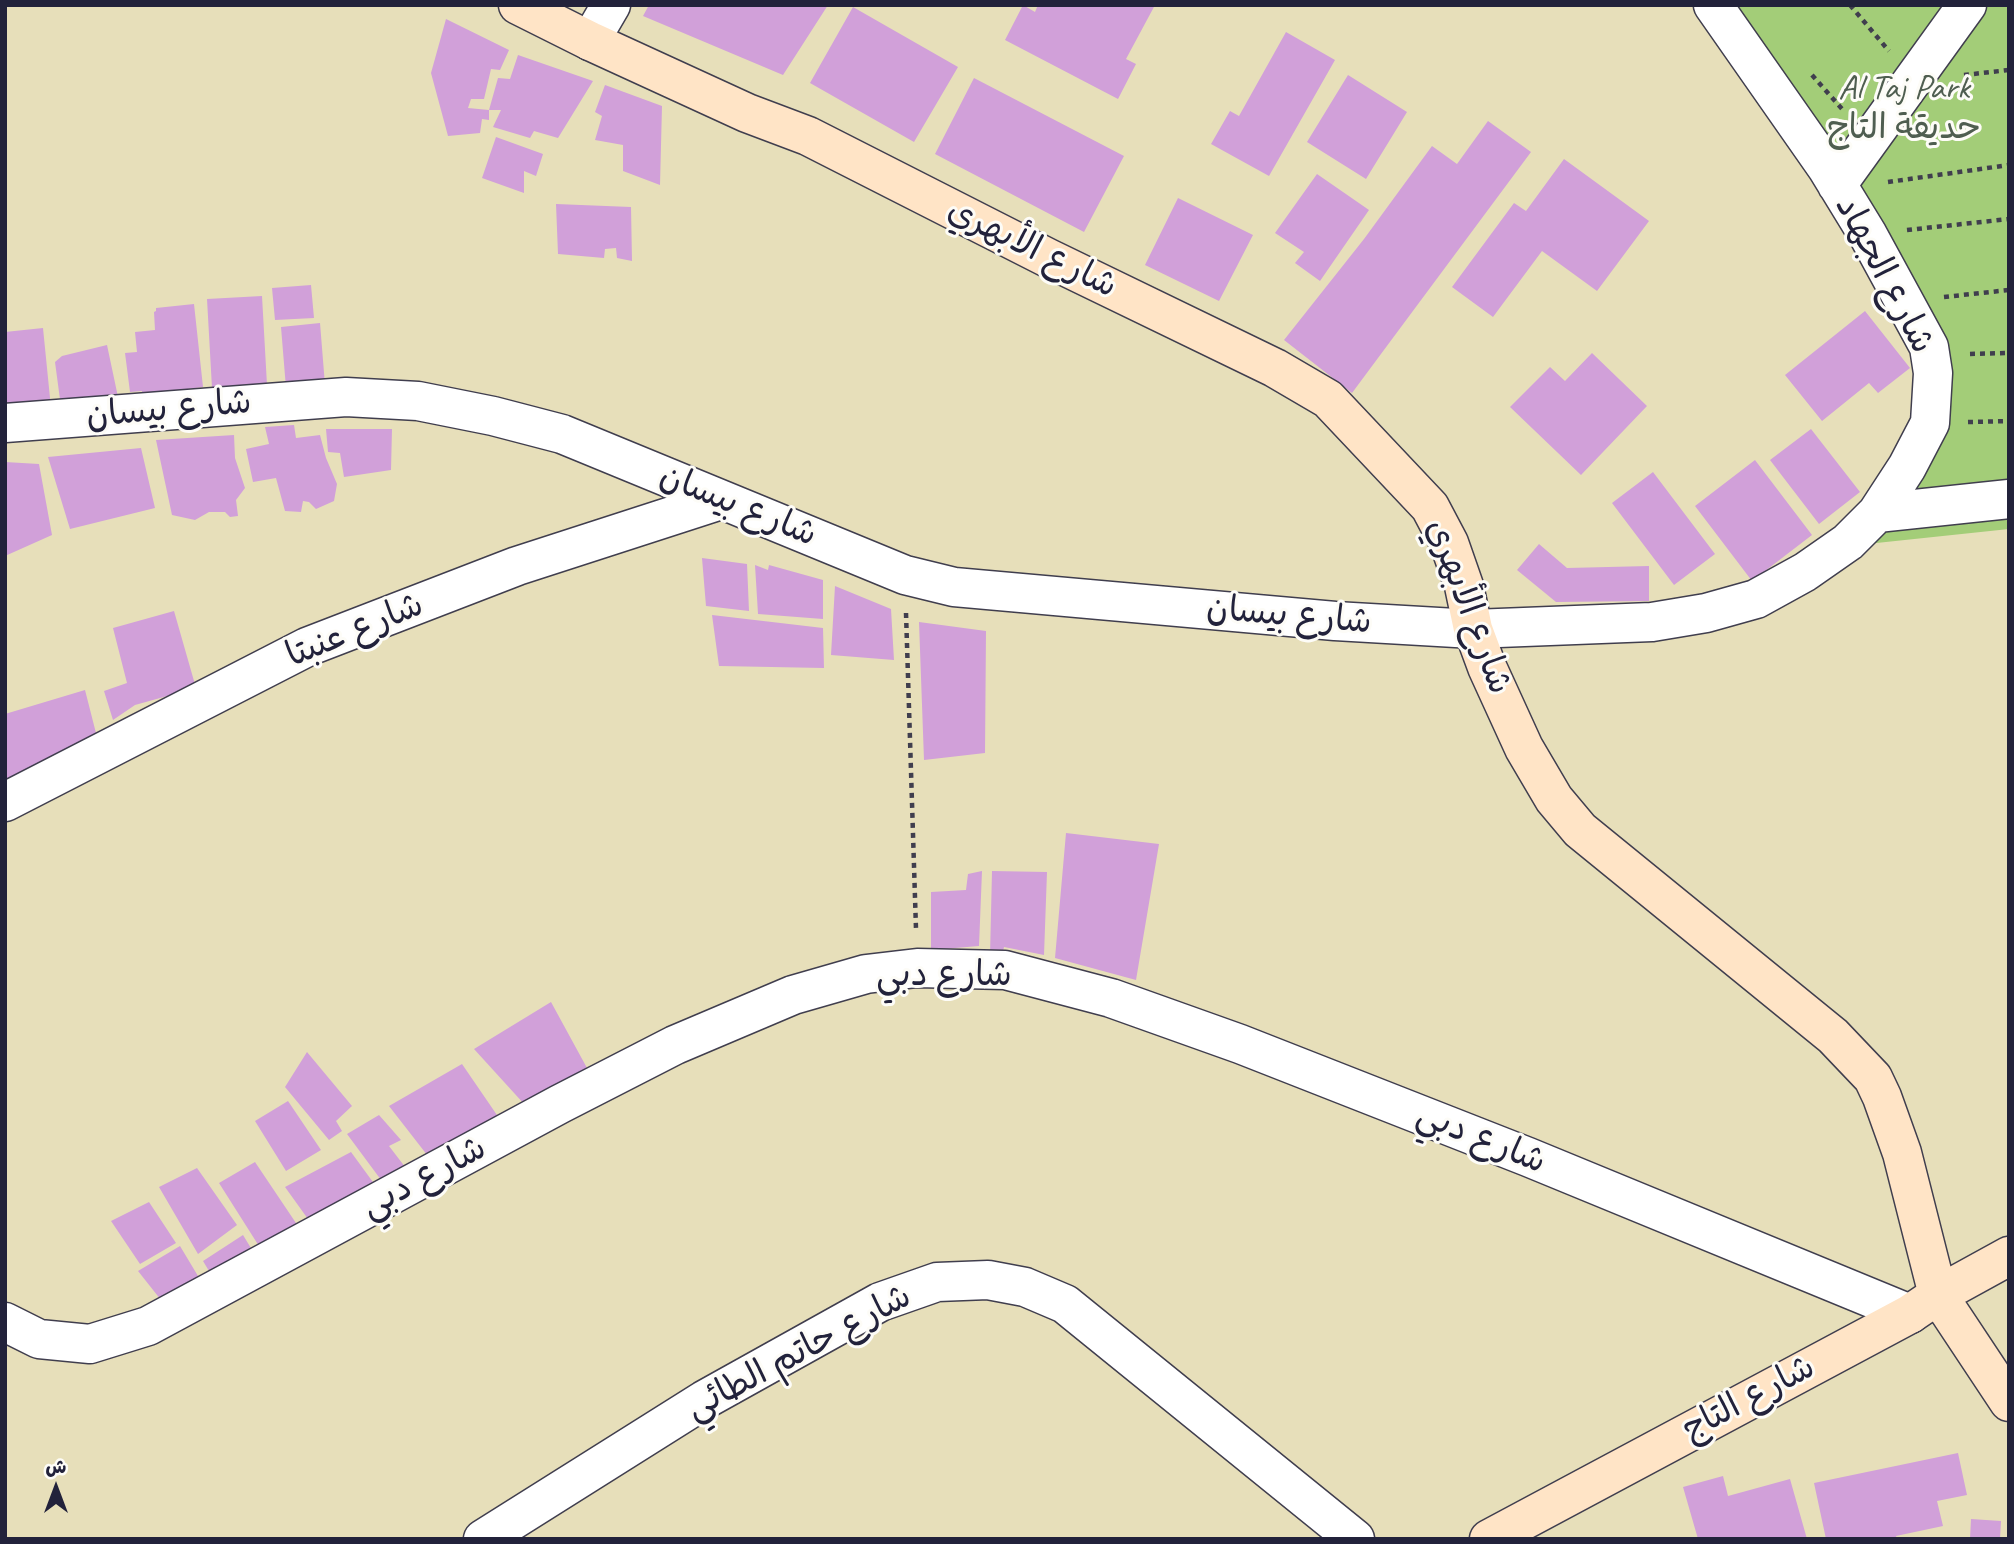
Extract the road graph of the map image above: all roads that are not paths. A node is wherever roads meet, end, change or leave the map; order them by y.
1 (518, 5) edge
2 (611, 5) edge
3 (1713, 5) edge
4 (1967, 5) edge
5 (590, 41) junction
6 (1838, 187) junction
7 (5, 423) edge
8 (721, 499) junction
9 (2009, 499) edge
10 (1877, 513) junction
11 (1473, 629) junction
12 (5, 802) edge
13 (2009, 1256) edge
14 (1924, 1304) junction
15 (5, 1322) edge
16 (2009, 1402) edge
17 (483, 1539) edge
18 (1355, 1539) edge
19 (1489, 1539) edge

1 - 5 street, شارع الأبهري
2 - 5 street
3 - 6 street, شارع الجهاد
4 - 6 street
5 - 11 street, شارع الأبهري
6 - 10 street, شارع الجهاد
7 - 8 street, شارع بيسان
8 - 11 street, شارع بيسان
8 - 12 street, شارع عنبتا
9 - 10 street
10 - 11 street, شارع الجهاد
11 - 14 street, شارع الأبهري
13 - 14 street, شارع التاج
14 - 15 street, شارع دبي
14 - 16 street, شارع الأبهري
14 - 19 street, شارع التاج
17 - 18 street, شارع حاتم الطائي

